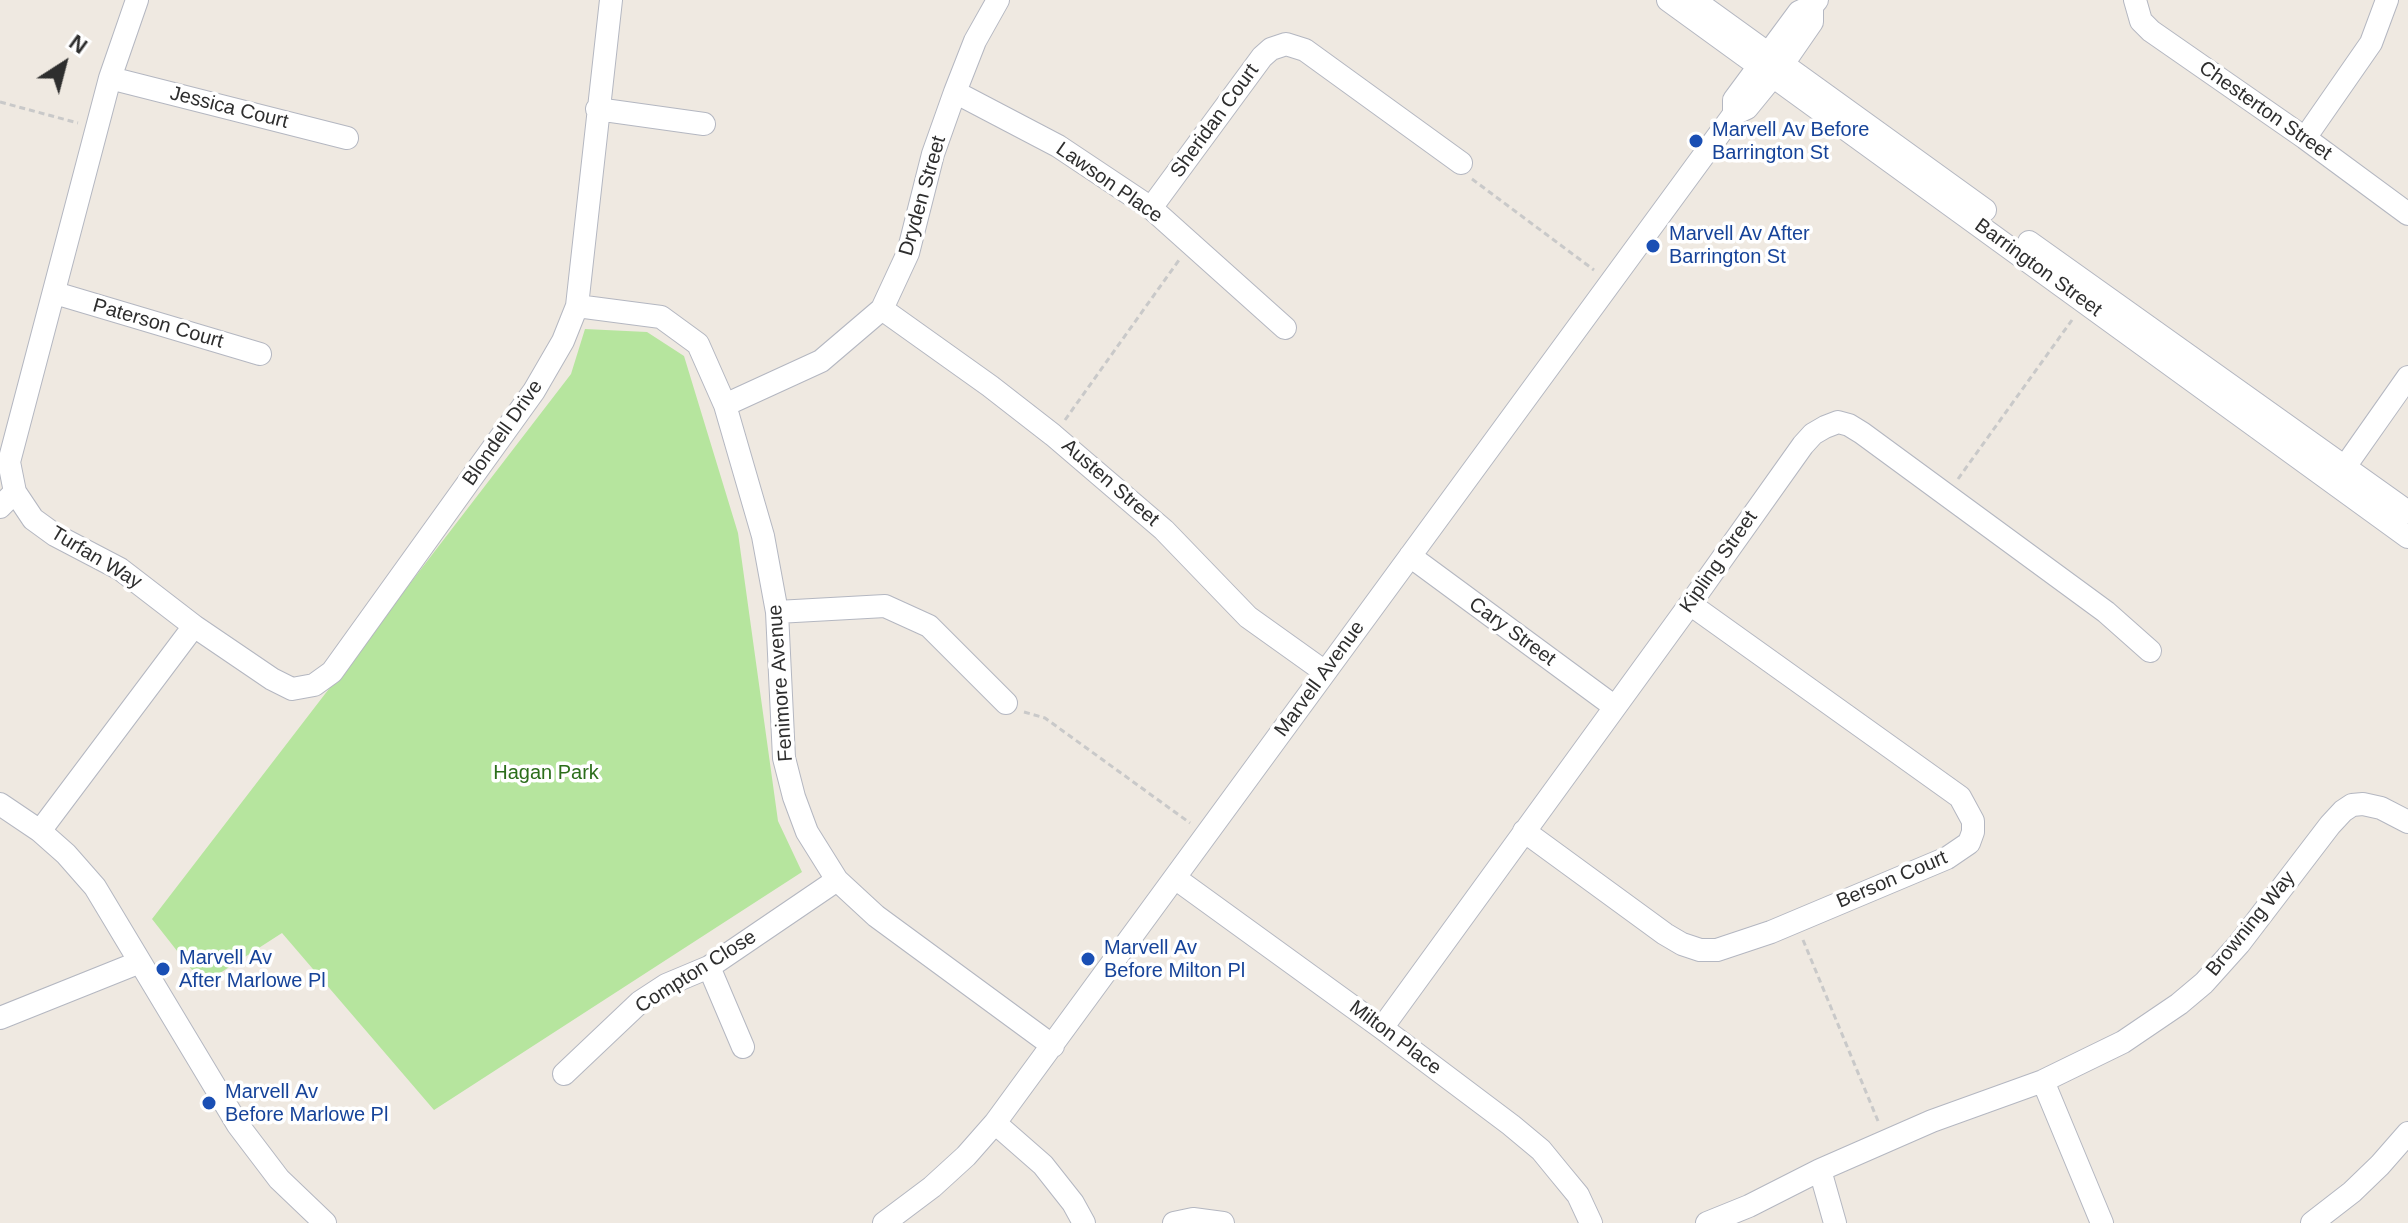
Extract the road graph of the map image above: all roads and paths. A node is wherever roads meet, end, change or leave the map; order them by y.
1 (137, 0) edge
2 (611, 0) edge
3 (998, 0) edge
4 (1668, 0) edge
5 (1694, 0) edge
6 (2135, 0) edge
7 (2387, 0) edge
8 (1815, 3) edge
9 (1771, 65) junction
10 (110, 78) junction
11 (955, 92) junction
12 (0, 102) edge
13 (597, 109) junction
14 (704, 124) dead end
15 (97, 128) junction
16 (347, 138) dead end
17 (2305, 138) junction
18 (1461, 163) joint
19 (1151, 208) junction
20 (2408, 214) edge
21 (1192, 245) junction
22 (1611, 283) junction
23 (55, 293) junction
24 (577, 306) junction
25 (882, 309) junction
26 (2072, 320) dead end
27 (1285, 328) dead end
28 (260, 354) dead end
29 (2408, 377) edge
30 (725, 405) junction
31 (1053, 435) junction
32 (2339, 475) junction
33 (1946, 495) junction
34 (8, 500) edge
35 (2408, 512) edge
36 (2408, 537) edge
37 (1410, 556) junction
38 (1690, 604) junction
39 (777, 612) junction
40 (194, 626) junction
41 (2150, 651) dead end
42 (1325, 672) junction
43 (1006, 703) joint
44 (1615, 707) junction
45 (0, 804) edge
46 (2408, 822) edge
47 (1193, 826) dead end
48 (40, 831) junction
49 (1524, 831) junction
50 (1175, 878) junction
51 (837, 880) junction
52 (1795, 922) junction
53 (140, 962) junction
54 (709, 967) junction
55 (0, 1018) edge
56 (1382, 1028) junction
57 (1053, 1046) junction
58 (743, 1047) dead end
59 (564, 1074) dead end
60 (2043, 1081) junction
61 (995, 1123) junction
62 (2408, 1133) edge
63 (1886, 1141) junction
64 (1820, 1170) junction
65 (325, 1223) edge
66 (884, 1223) edge
67 (1084, 1223) edge
68 (1174, 1223) edge
69 (1223, 1223) edge
70 (1591, 1223) edge
71 (1707, 1223) edge
72 (1835, 1223) edge
73 (2102, 1223) edge
74 (2312, 1223) edge

1 - 10 street, Turfan Way
2 - 13 street, Blondell Drive
3 - 11 street, Dryden Street
4 - 9 street, Barrington Street
5 - 9 street, Barrington Street
6 - 17 street, Chesterton Street
7 - 17 street
8 - 9 street, Marvell Avenue
9 - 22 street, Marvell Avenue
9 - 32 street, Barrington Street
10 - 15 street, Turfan Way
10 - 16 street, Jessica Court
11 - 19 street, Lawson Place
11 - 25 street, Dryden Street
12 - 15 path
13 - 14 street
13 - 24 street, Blondell Drive
15 - 23 street, Turfan Way
17 - 20 street, Chesterton Street
18 - 19 street, Sheridan Court
18 - 22 path
19 - 21 street, Lawson Place
21 - 27 street, Lawson Place
21 - 31 path
22 - 37 street, Marvell Avenue
23 - 28 street, Paterson Court
23 - 34 street, Turfan Way
24 - 30 street, Fenimore Avenue
24 - 40 street, Blondell Drive
25 - 30 street, Dryden Street
25 - 31 street, Austen Street
26 - 33 path
29 - 32 street
30 - 39 street, Fenimore Avenue
31 - 42 street, Austen Street
32 - 35 street, Barrington Street
32 - 36 street, Barrington Street
33 - 38 street, Kipling Street
33 - 41 street, Kipling Street
34 - 40 street, Turfan Way
37 - 42 street, Marvell Avenue
37 - 44 street, Cary Street
38 - 44 street, Kipling Street
38 - 52 street, Berson Court
39 - 43 street
39 - 51 street, Fenimore Avenue
40 - 48 street
42 - 50 street, Marvell Avenue
43 - 47 path
44 - 49 street, Kipling Street
45 - 48 street
46 - 60 street, Browning Way
48 - 53 street
49 - 52 street, Berson Court
49 - 56 street, Kipling Street
50 - 56 street, Milton Place
50 - 57 street, Marvell Avenue
51 - 54 street, Compton Close
51 - 57 street, Fenimore Avenue
52 - 63 path
53 - 55 street
53 - 65 street
54 - 58 street
54 - 59 street, Compton Close
56 - 70 street, Milton Place
57 - 61 street, Marvell Avenue
60 - 63 street, Browning Way
60 - 73 street
61 - 66 street, Marvell Avenue
61 - 67 street
62 - 74 street
63 - 64 street, Browning Way
64 - 71 street, Browning Way
64 - 72 street
68 - 69 street

